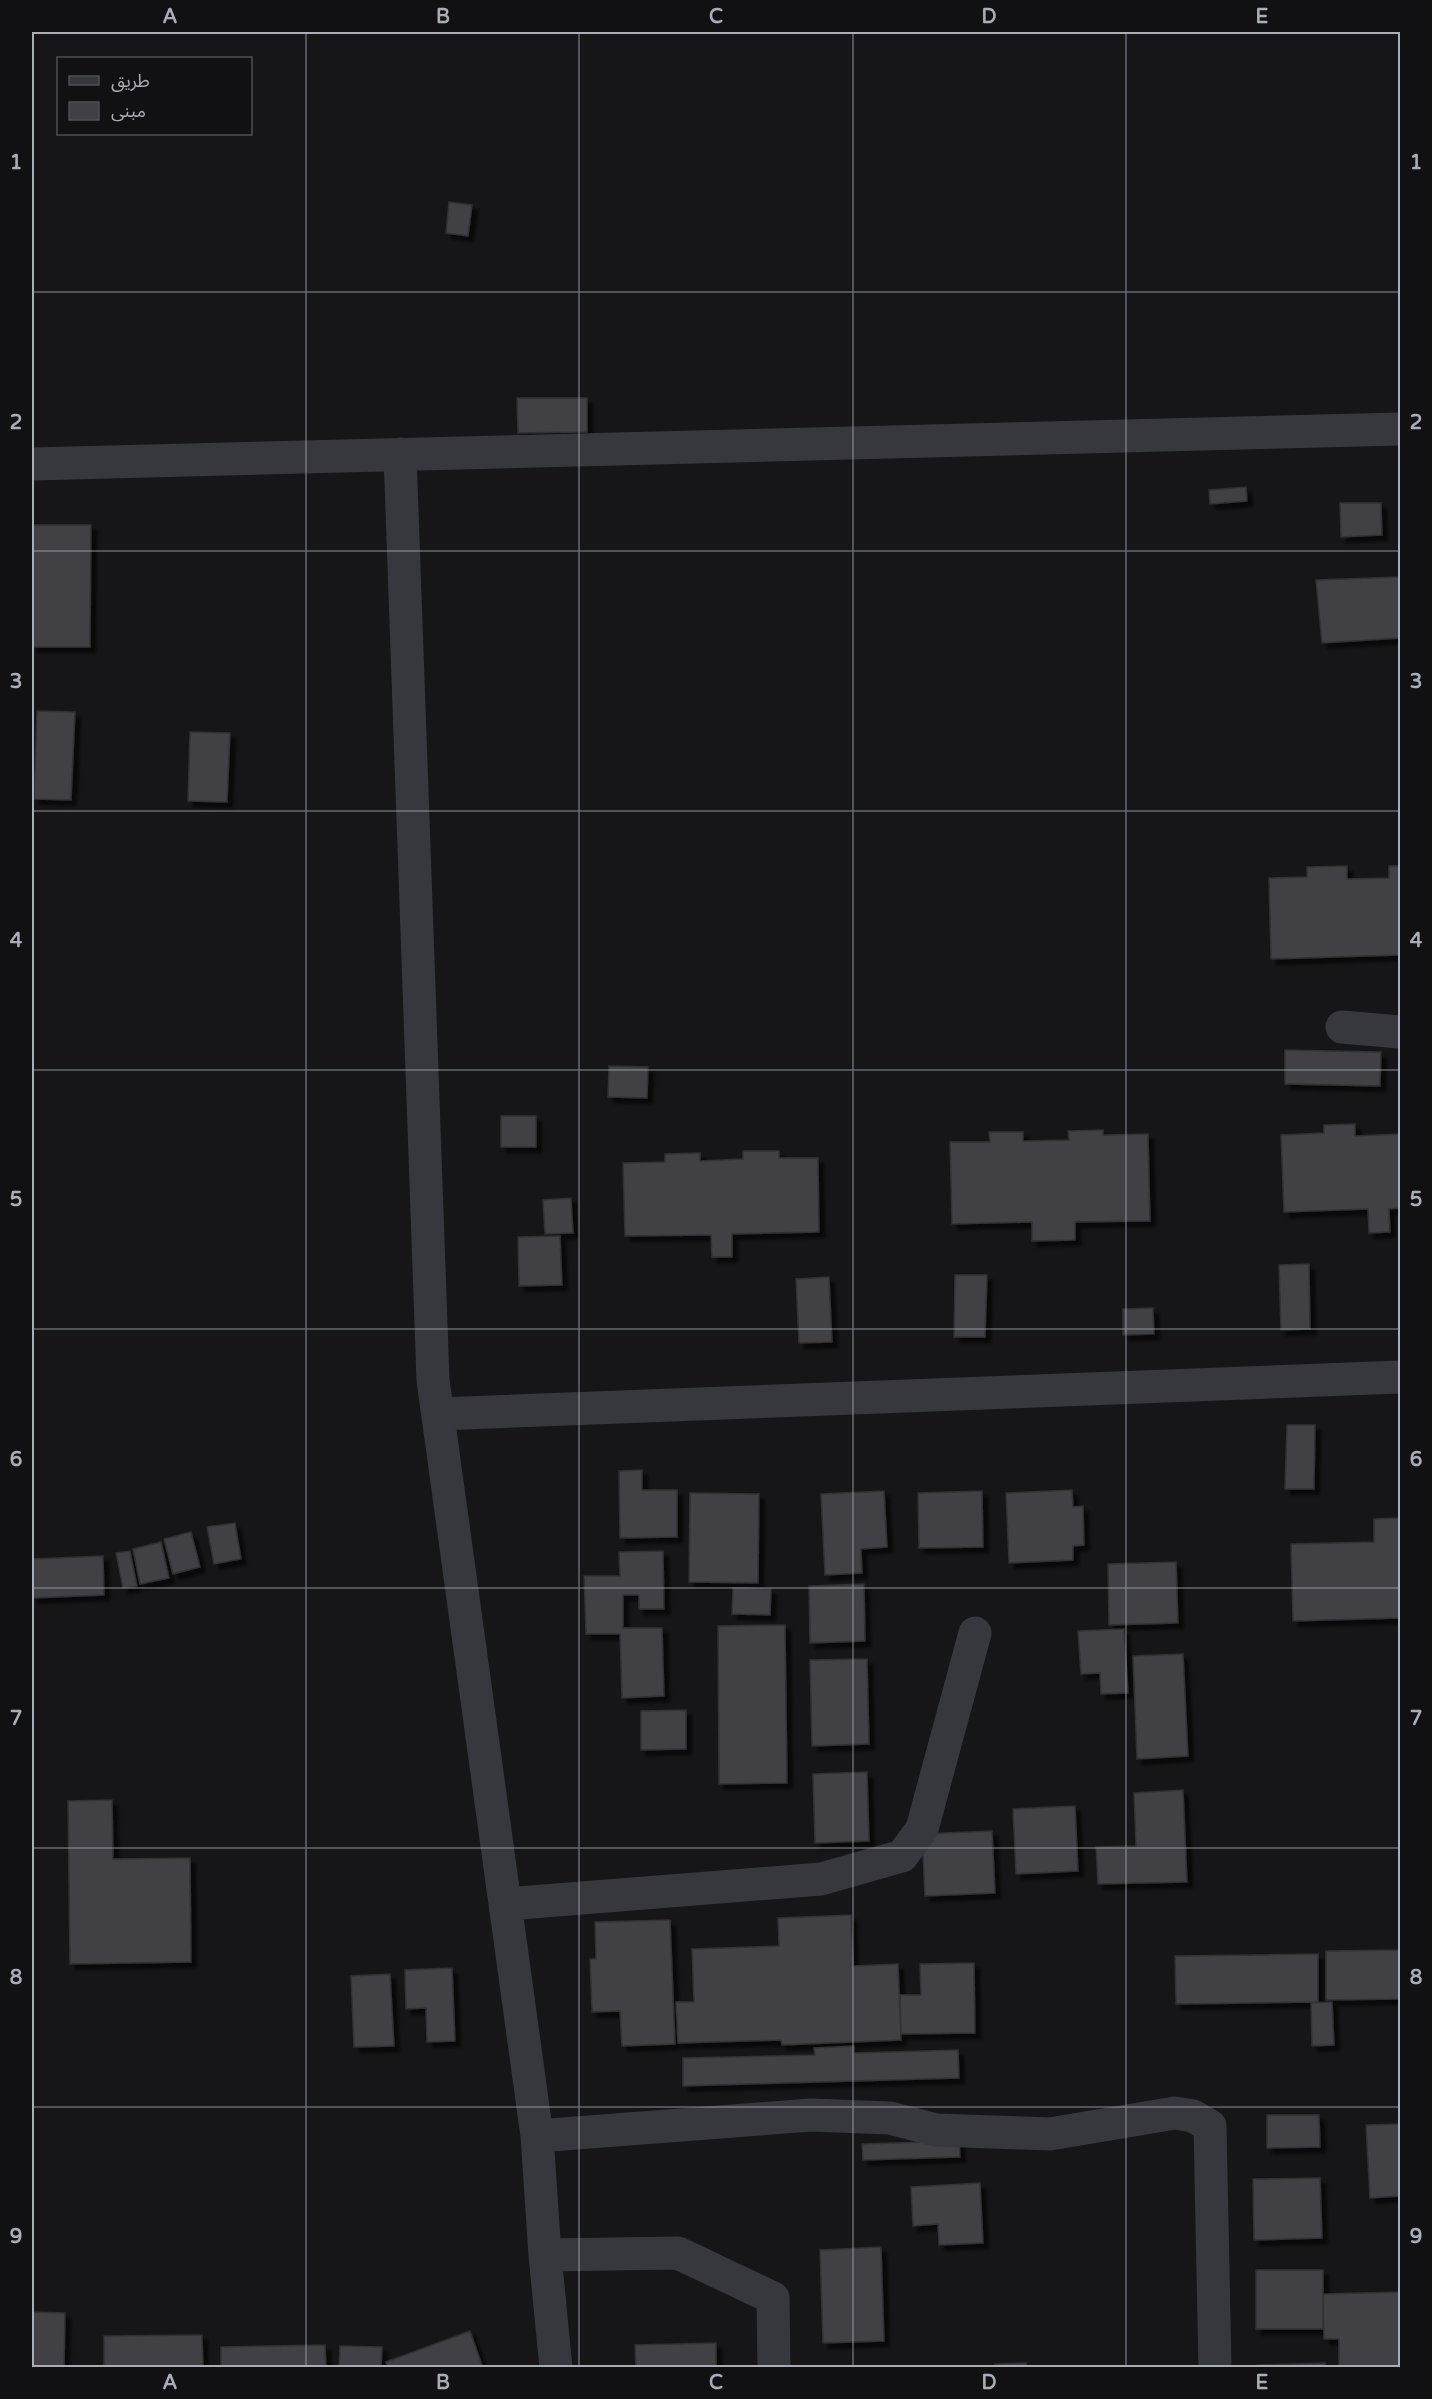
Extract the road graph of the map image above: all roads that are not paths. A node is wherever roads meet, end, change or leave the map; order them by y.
1 (1401, 429) edge
2 (400, 454) junction
3 (32, 464) edge
4 (1342, 1027) dead end
5 (1401, 1032) edge
6 (1401, 1377) edge
7 (439, 1414) junction
8 (975, 1633) dead end
9 (507, 1904) junction
10 (537, 2136) junction
11 (544, 2255) junction
12 (556, 2367) edge
13 (774, 2367) edge
14 (1215, 2367) edge

1 - 2 street
2 - 3 street
2 - 7 street
4 - 5 street
6 - 7 street
7 - 9 street
8 - 9 street
9 - 10 street
10 - 11 street
10 - 14 street
11 - 12 street
11 - 13 street

